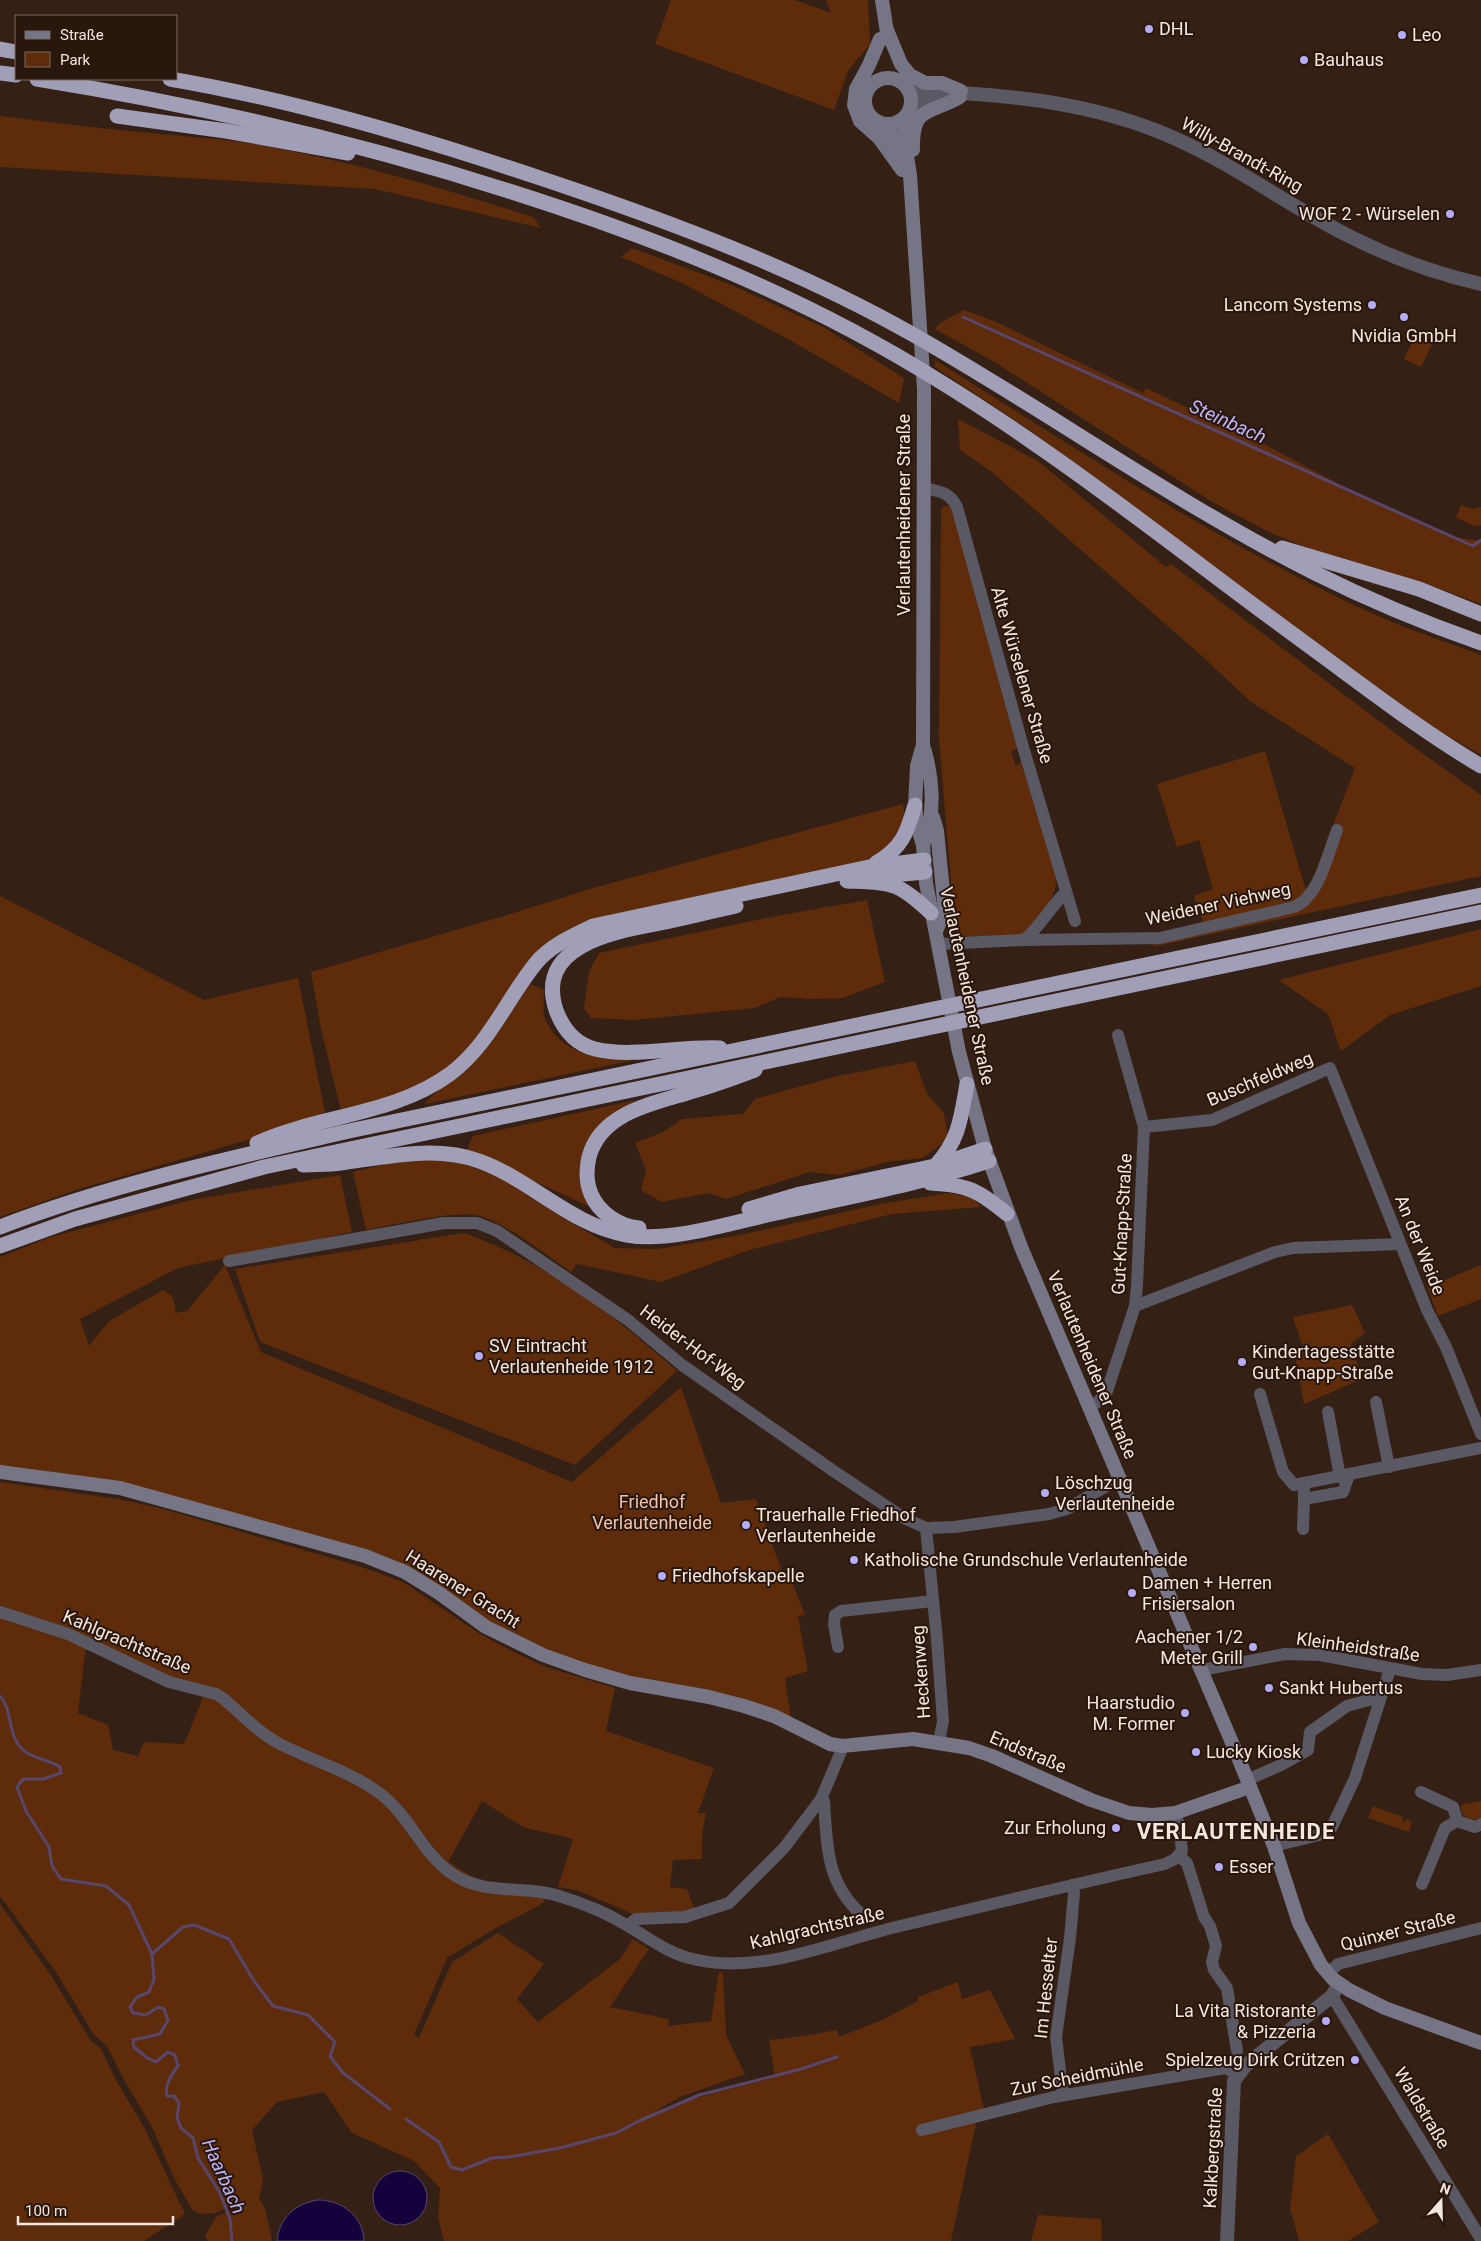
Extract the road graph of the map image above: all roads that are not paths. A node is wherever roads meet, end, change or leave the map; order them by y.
1 (882, 0) edge
2 (883, 29) junction
3 (0, 49) edge
4 (15, 52) edge
5 (0, 73) edge
6 (15, 75) edge
7 (888, 79) junction
8 (42, 80) edge
9 (174, 80) edge
10 (908, 90) junction
11 (965, 94) junction
12 (908, 112) junction
13 (117, 116) dead end
14 (879, 123) junction
15 (418, 163) junction
16 (906, 169) junction
17 (1481, 284) edge
18 (923, 488) junction
19 (1244, 536) junction
20 (1481, 614) edge
21 (1481, 643) edge
22 (923, 745) junction
23 (1481, 766) edge
24 (916, 805) junction
25 (932, 813) junction
26 (1337, 830) dead end
27 (924, 859) junction
28 (869, 867) junction
29 (847, 881) junction
30 (1066, 892) junction
31 (1481, 895) edge
32 (931, 912) junction
33 (1481, 912) edge
34 (1075, 921) dead end
35 (937, 938) junction
36 (1024, 940) junction
37 (1118, 1035) dead end
38 (744, 1049) junction
39 (791, 1055) junction
40 (1330, 1068) joint
41 (967, 1084) junction
42 (1144, 1127) junction
43 (987, 1155) junction
44 (222, 1160) junction
45 (935, 1166) junction
46 (264, 1167) junction
47 (913, 1182) junction
48 (1007, 1214) junction
49 (0, 1227) edge
50 (1400, 1244) junction
51 (0, 1246) edge
52 (228, 1261) dead end
53 (1135, 1306) junction
54 (1260, 1394) dead end
55 (1376, 1402) dead end
56 (1090, 1406) junction
57 (1328, 1412) dead end
58 (1481, 1434) edge
59 (1481, 1448) edge
60 (1389, 1467) junction
61 (0, 1472) edge
62 (1345, 1476) junction
63 (1120, 1478) junction
64 (1304, 1484) junction
65 (1304, 1499) junction
66 (926, 1528) junction
67 (1303, 1529) dead end
68 (933, 1601) junction
69 (0, 1612) edge
70 (838, 1647) dead end
71 (1390, 1669) junction
72 (1202, 1670) junction
73 (1481, 1670) edge
74 (1380, 1697) junction
75 (939, 1742) junction
76 (842, 1746) junction
77 (1249, 1784) junction
78 (1421, 1792) dead end
79 (821, 1799) junction
80 (1175, 1812) junction
81 (1457, 1821) junction
82 (1481, 1824) edge
83 (1274, 1846) junction
84 (1179, 1856) junction
85 (1072, 1884) junction
86 (1422, 1884) dead end
87 (862, 1916) dead end
88 (628, 1925) junction
89 (1481, 1928) edge
90 (1328, 1974) junction
91 (1336, 1990) junction
92 (1481, 2043) edge
93 (1237, 2050) dead end
94 (1238, 2074) junction
95 (1062, 2095) junction
96 (922, 2130) dead end
97 (1481, 2239) edge
98 (1227, 2241) edge

1 - 2 main road
2 - 7 main road
2 - 11 main road
2 - 16 main road
3 - 4 highway
5 - 6 highway
7 - 10 main road
7 - 14 main road
8 - 15 highway
9 - 19 highway
10 - 11 street, Willy-Brandt-Ring
10 - 12 main road
11 - 12 street, Willy-Brandt-Ring
11 - 16 main road
11 - 17 street, Willy-Brandt-Ring
12 - 14 main road
12 - 16 main road
13 - 15 highway
14 - 16 main road
15 - 23 highway
16 - 18 main road, Verlautenheidener Straße
18 - 22 main road, Verlautenheidener Straße
18 - 30 street, Alte Würselener Straße
19 - 20 highway
19 - 21 highway
22 - 24 main road, Verlautenheidener Straße
22 - 25 main road, Verlautenheidener Straße
24 - 27 main road, Verlautenheidener Straße
24 - 28 highway
25 - 27 main road, Verlautenheidener Straße
25 - 35 main road
26 - 36 street, Weidener Viehweg
27 - 28 highway
27 - 29 highway
27 - 32 main road, Verlautenheidener Straße
28 - 44 highway
29 - 32 highway
29 - 38 highway
30 - 34 street, Alte Würselener Straße
30 - 36 street
31 - 38 highway
32 - 35 main road, Verlautenheidener Straße
33 - 39 highway
35 - 36 street, Weidener Viehweg
35 - 41 main road, Verlautenheidener Straße
37 - 42 street, Gut-Knapp-Straße
38 - 44 highway
39 - 45 highway
39 - 46 highway
40 - 42 street, Buschfeldweg
40 - 50 street, An der Weide
41 - 43 main road, Verlautenheidener Straße
41 - 45 highway
42 - 53 street, Gut-Knapp-Straße
43 - 45 highway
43 - 47 highway
43 - 48 main road, Verlautenheidener Straße
44 - 49 highway
46 - 47 highway
46 - 51 highway
47 - 48 highway
48 - 56 main road, Verlautenheidener Straße
50 - 53 street
50 - 58 street, An der Weide
52 - 66 street, Heider-Hof-Weg
53 - 56 street, Gut-Knapp-Straße
54 - 64 street
55 - 60 street
56 - 63 main road, Verlautenheidener Straße
57 - 62 street
59 - 60 street
60 - 62 street
61 - 76 main road, Haarener Gracht
62 - 64 street
62 - 65 street
63 - 66 street, Heider-Hof-Weg
63 - 72 main road, Verlautenheidener Straße
64 - 65 street
65 - 67 street
66 - 68 street, Heckenweg
68 - 70 street, Heckenweg
68 - 75 street, Heckenweg
69 - 88 street, Kahlgrachtstraße
71 - 72 street, Kleinheidstraße
71 - 73 street, Kleinheidstraße
71 - 74 street
72 - 77 main road, Verlautenheidener Straße
74 - 77 street
74 - 83 street
75 - 76 main road, Endstraße
75 - 80 main road, Endstraße
76 - 79 street
77 - 80 main road, Endstraße
77 - 83 main road, Verlautenheidener Straße
78 - 81 street
79 - 87 street
79 - 88 street
80 - 84 street
81 - 82 street
81 - 86 street
83 - 90 main road, Verlautenheidener Straße
84 - 85 street, Kahlgrachtstraße
84 - 93 street
85 - 88 street, Kahlgrachtstraße
85 - 95 street, Im Hesselter
89 - 90 street, Quinxer Straße
90 - 91 main road, Verlautenheidener Straße
91 - 92 main road, Verlautenheidener Straße
91 - 94 street, Kalkbergstraße
91 - 97 street, Waldstraße
94 - 95 street, Zur Scheidmühle
94 - 98 street, Kalkbergstraße
95 - 96 street, Zur Scheidmühle

